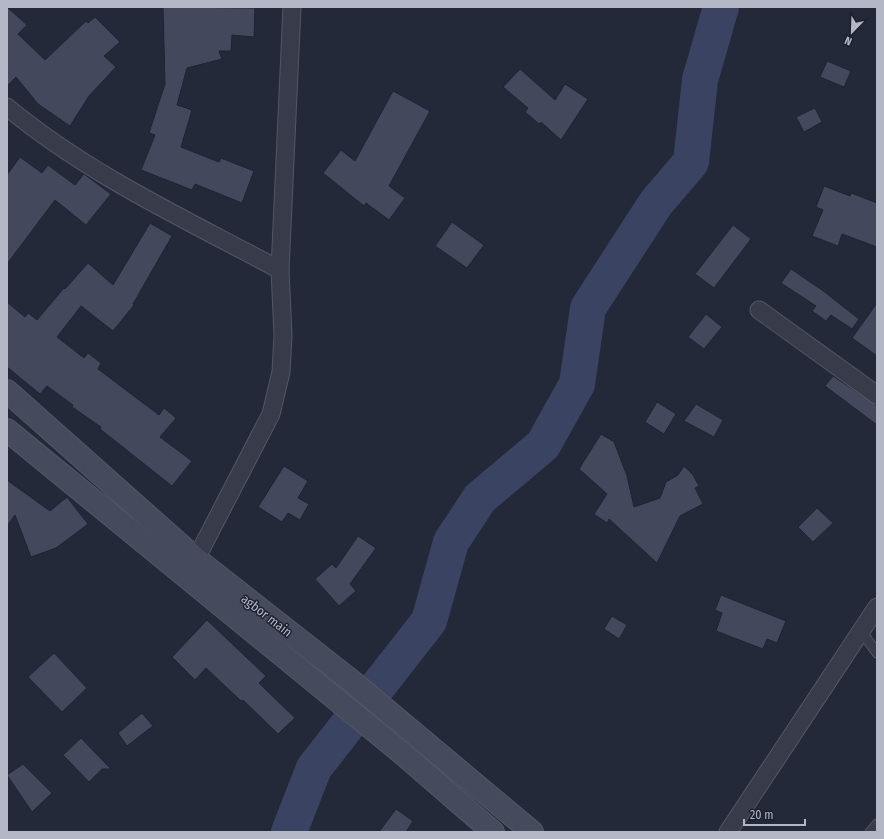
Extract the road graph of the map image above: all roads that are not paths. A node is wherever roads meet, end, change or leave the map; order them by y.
1 (292, 7) edge
2 (7, 108) edge
3 (280, 270) junction
4 (759, 310) dead end
5 (7, 391) edge
6 (877, 395) edge
7 (29, 410) junction
8 (8, 430) edge
9 (196, 559) junction
10 (877, 607) edge
11 (861, 631) junction
12 (877, 653) edge
13 (877, 824) edge
14 (493, 832) edge
15 (532, 832) edge
16 (728, 832) edge
17 (870, 832) edge

1 - 3 street
2 - 3 street
3 - 9 street
4 - 6 street
5 - 7 main road, agbor main
7 - 8 main road
7 - 9 main road, agbor main
8 - 14 main road, agbor main
9 - 15 main road, agbor main
10 - 11 street
11 - 12 lane
11 - 16 street
13 - 17 lane

